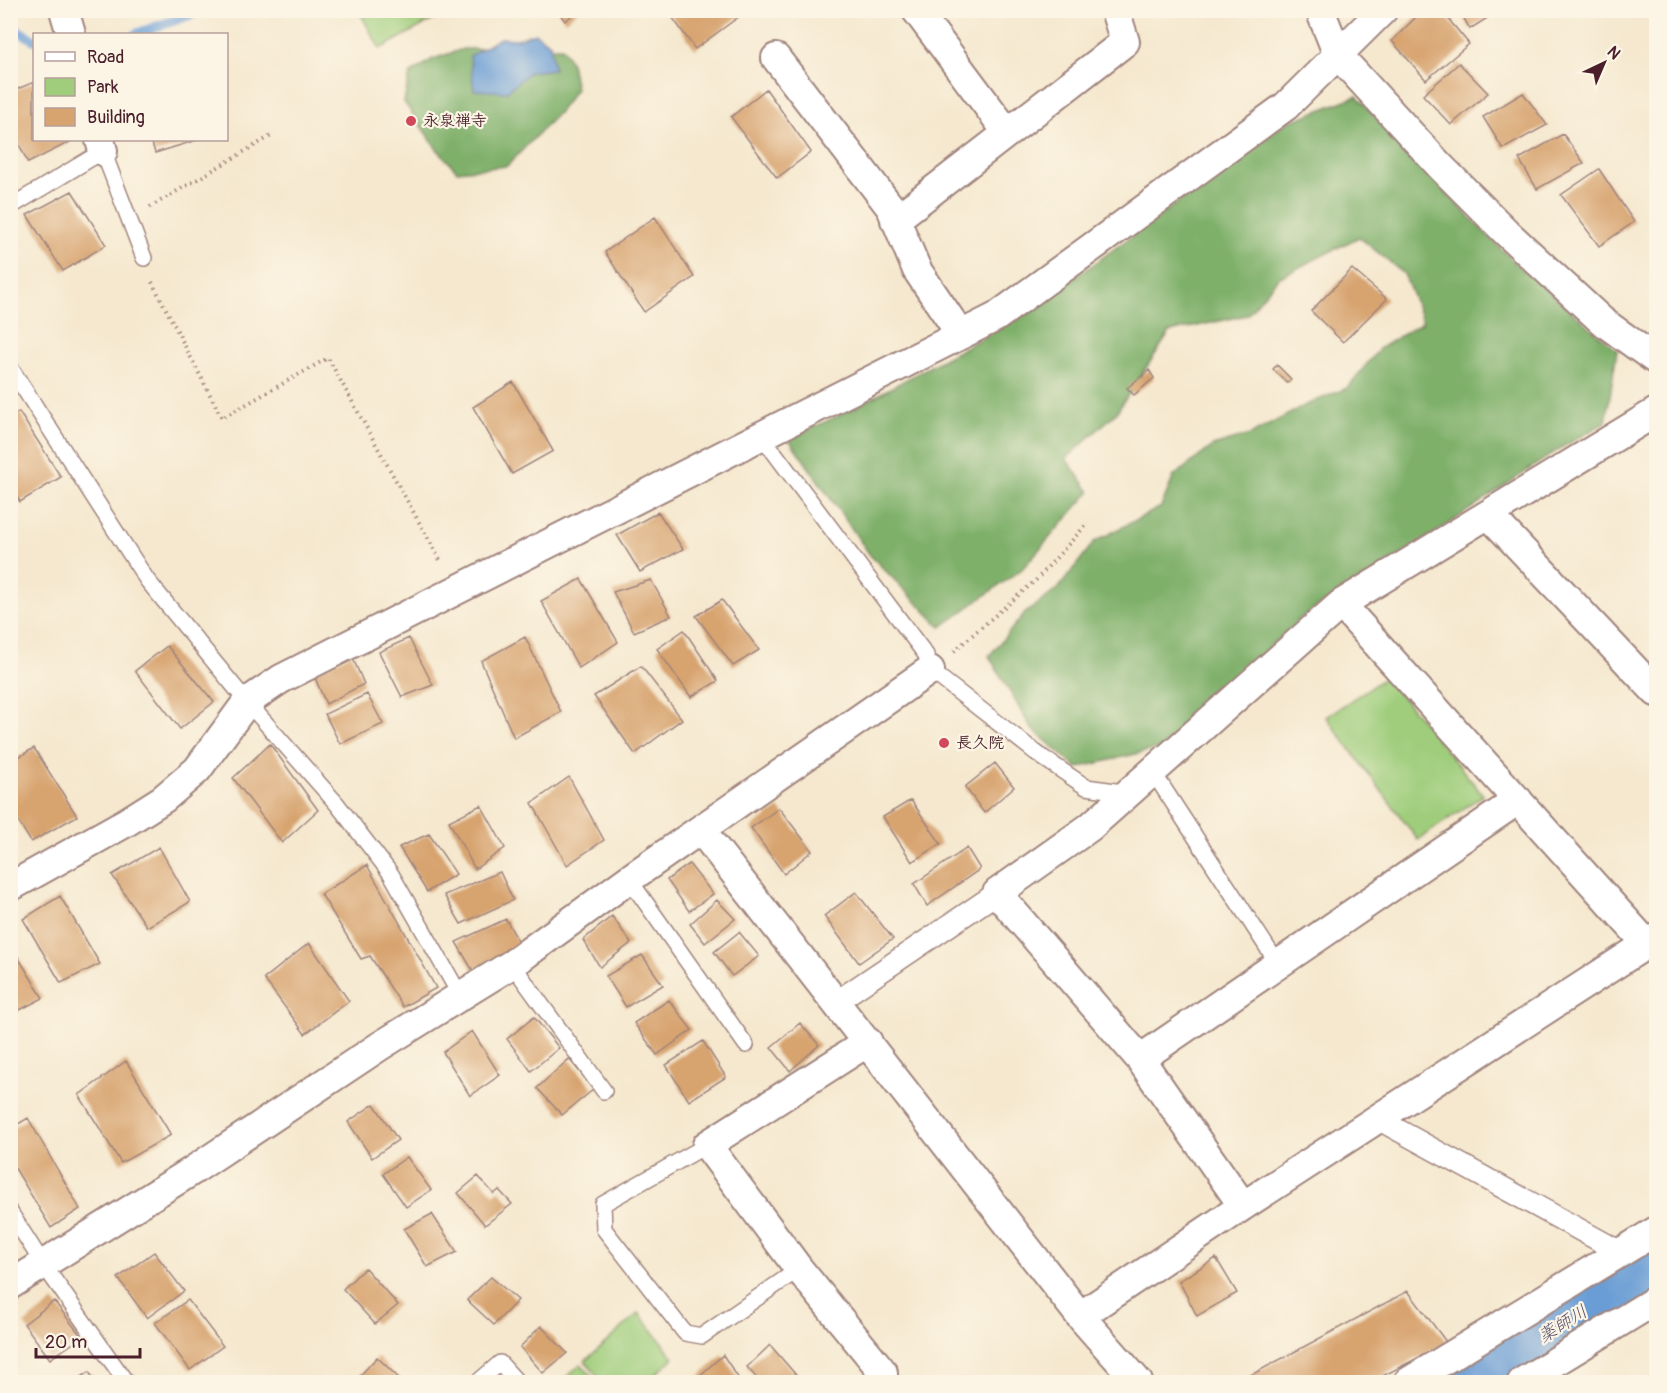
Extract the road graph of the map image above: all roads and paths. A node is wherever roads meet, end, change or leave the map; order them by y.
1 (64, 10) edge
2 (916, 10) edge
3 (1114, 10) edge
4 (1320, 10) edge
5 (1383, 10) edge
6 (71, 33) edge
7 (1338, 55) junction
8 (776, 58) dead end
9 (1007, 132) junction
10 (271, 136) dead end
11 (102, 145) edge
12 (10, 207) edge
13 (129, 219) junction
14 (895, 220) junction
15 (144, 258) joint
16 (961, 335) junction
17 (1656, 360) edge
18 (10, 367) edge
19 (1651, 425) edge
20 (760, 435) junction
21 (1489, 515) junction
22 (1086, 525) dead end
23 (457, 590) junction
24 (1341, 604) junction
25 (930, 670) junction
26 (1656, 692) edge
27 (247, 702) junction
28 (1153, 772) junction
29 (1130, 793) junction
30 (1518, 800) junction
31 (701, 830) junction
32 (629, 879) junction
33 (10, 887) edge
34 (997, 893) junction
35 (1652, 941) edge
36 (512, 964) junction
37 (1278, 964) junction
38 (460, 995) junction
39 (836, 1002) junction
40 (868, 1042) junction
41 (746, 1045) dead end
42 (1140, 1059) junction
43 (604, 1090) dead end
44 (1378, 1119) junction
45 (707, 1145) junction
46 (1243, 1206) junction
47 (10, 1212) edge
48 (1656, 1232) edge
49 (1622, 1253) junction
50 (43, 1264) junction
51 (799, 1269) junction
52 (10, 1286) edge
53 (1656, 1300) edge
54 (1080, 1316) junction
55 (126, 1383) edge
56 (478, 1383) edge
57 (517, 1383) edge
58 (884, 1383) edge
59 (1138, 1383) edge
60 (1408, 1383) edge
61 (1522, 1383) edge

1 - 6 street
2 - 9 street
3 - 9 street
4 - 7 street
5 - 7 street
7 - 16 street
7 - 17 street
8 - 14 street
9 - 14 street
10 - 13 path
11 - 12 lane
11 - 13 lane
13 - 15 lane
14 - 16 street
15 - 23 path
16 - 20 street
18 - 27 lane
19 - 21 street
20 - 23 street
20 - 25 lane
21 - 24 street
21 - 26 street
22 - 25 path
23 - 27 street
24 - 28 street
24 - 30 street
25 - 29 lane
25 - 31 street
27 - 33 street
27 - 38 lane
28 - 29 street
28 - 37 lane
29 - 34 street
30 - 35 street
30 - 37 street
31 - 32 street
31 - 39 street
32 - 36 street
32 - 41 lane
34 - 39 street
34 - 42 street
35 - 44 street
36 - 38 street
36 - 43 lane
37 - 42 street
38 - 50 street
39 - 40 street
40 - 45 street
40 - 54 street
42 - 46 street
44 - 46 street
44 - 49 street
45 - 51 street
45 - 51 lane
46 - 54 street
47 - 50 lane
48 - 49 street
49 - 60 street
50 - 52 street
50 - 55 lane
51 - 58 street
53 - 61 street
54 - 59 street
56 - 57 lane

